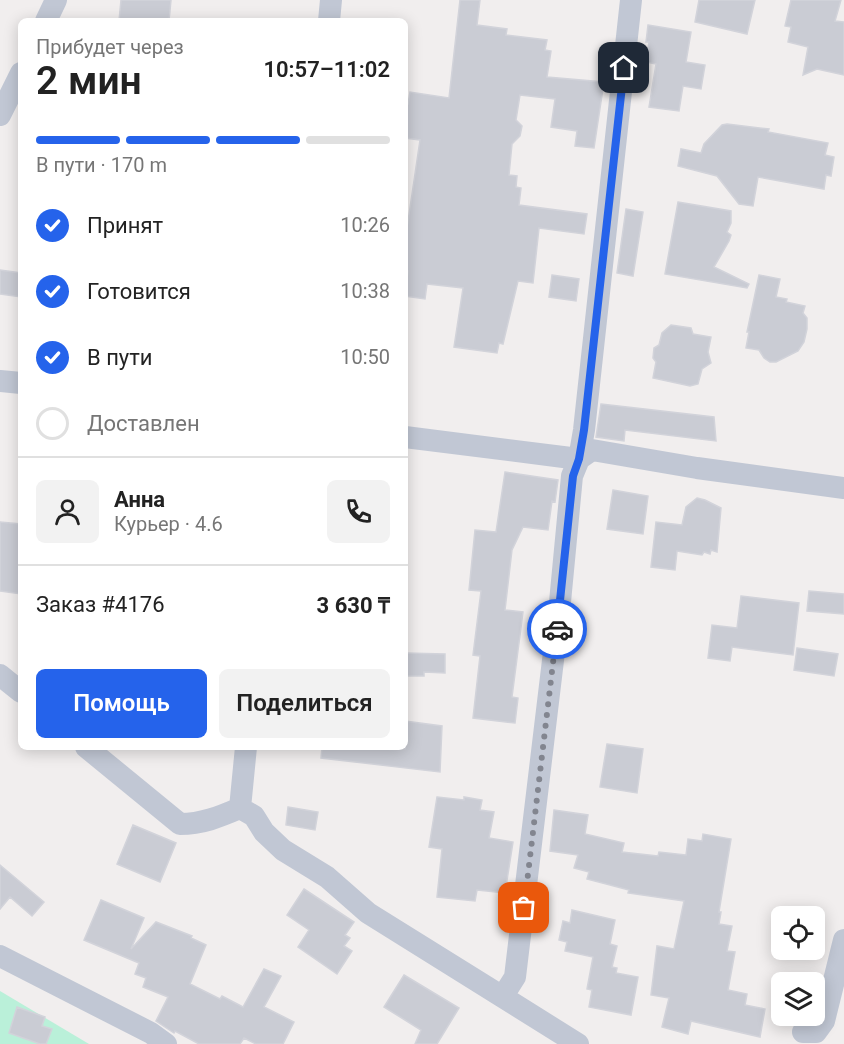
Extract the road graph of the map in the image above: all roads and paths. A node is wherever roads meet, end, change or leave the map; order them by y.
1 (56, 0) edge
2 (332, 0) edge
3 (631, 0) edge
4 (47, 18) edge
5 (329, 18) edge
6 (18, 79) edge
7 (0, 115) edge
8 (0, 381) edge
9 (18, 383) edge
10 (408, 437) edge
11 (579, 459) junction
12 (844, 488) edge
13 (0, 675) edge
14 (18, 690) edge
15 (90, 750) edge
16 (246, 750) edge
17 (240, 808) junction
18 (844, 940) edge
19 (0, 956) edge
20 (503, 996) junction
21 (803, 1032) dead end
22 (166, 1044) edge
23 (578, 1044) edge

1 - 4 street
2 - 5 street
3 - 11 street
6 - 7 street
8 - 9 street
10 - 11 street
11 - 12 street
11 - 20 street
13 - 14 street
15 - 17 street
16 - 17 street
17 - 20 street
18 - 21 street
19 - 22 street
20 - 23 street

